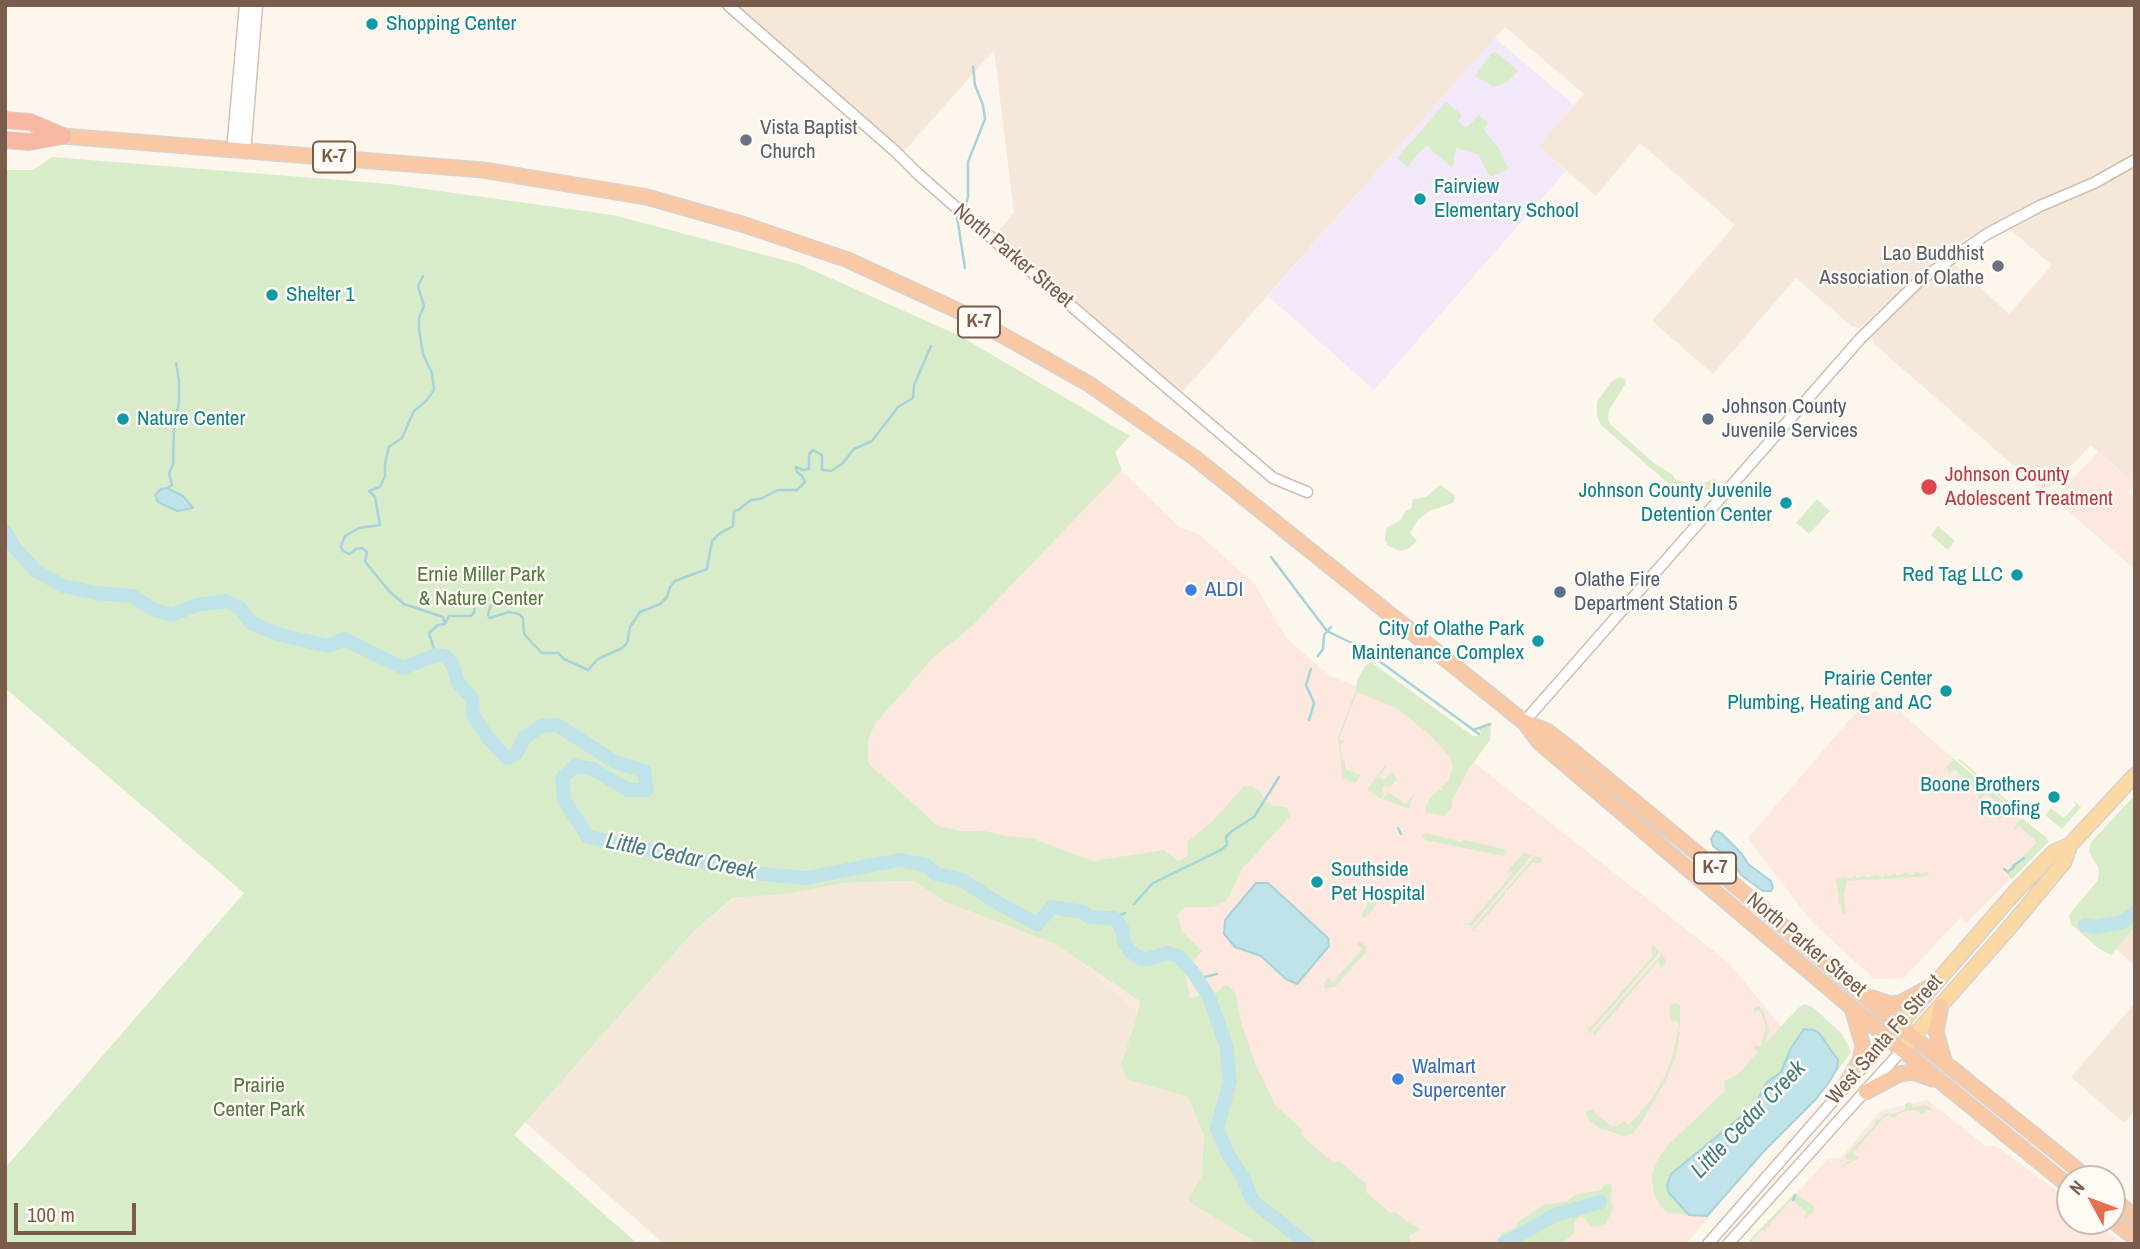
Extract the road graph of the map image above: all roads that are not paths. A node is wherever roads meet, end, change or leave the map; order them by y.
1 (246, 5) edge
2 (256, 5) edge
3 (727, 5) edge
4 (5, 120) edge
5 (63, 136) junction
6 (5, 140) edge
7 (239, 149) junction
8 (2135, 160) edge
9 (1307, 492) dead end
10 (1524, 722) junction
11 (2135, 775) edge
12 (2070, 845) junction
13 (1933, 986) junction
14 (1866, 996) junction
15 (1941, 1006) junction
16 (1851, 1007) junction
17 (1899, 1025) junction
18 (1913, 1037) junction
19 (1888, 1038) junction
20 (1902, 1050) junction
21 (1944, 1061) junction
22 (1942, 1083) junction
23 (1846, 1084) junction
24 (1866, 1092) junction
25 (2072, 1165) edge
26 (2056, 1176) edge
27 (1708, 1244) edge
28 (1728, 1244) edge

1 - 7 main road
2 - 7 main road
3 - 9 street, North Parker Street
4 - 5 highway, K-7
5 - 6 highway, K-7
5 - 7 highway, K-7
7 - 10 highway, North Parker Street / K-7
8 - 10 street
10 - 14 highway, North Parker Street / K-7
10 - 16 highway, North Parker Street / K-7
11 - 12 main road, West Santa Fe Street
12 - 13 main road, West Santa Fe Street
12 - 15 main road, West Santa Fe Street
13 - 14 highway
13 - 17 main road, West Santa Fe Street
14 - 17 highway, North Parker Street / K-7
15 - 18 main road, West Santa Fe Street
15 - 21 highway
16 - 19 highway, North Parker Street / K-7
16 - 23 highway
17 - 18 highway, North Parker Street / K-7
17 - 19 main road, West Santa Fe Street
18 - 20 main road, West Santa Fe Street
18 - 21 highway, North Parker Street / K-7
19 - 20 highway, North Parker Street / K-7
19 - 23 street, West Santa Fe Street
20 - 22 highway, North Parker Street / K-7
20 - 24 street, West Santa Fe Street
21 - 25 highway, North Parker Street / K-7
22 - 24 highway
22 - 26 highway, North Parker Street / K-7
23 - 27 street, West Santa Fe Street
24 - 28 street, West Santa Fe Street

